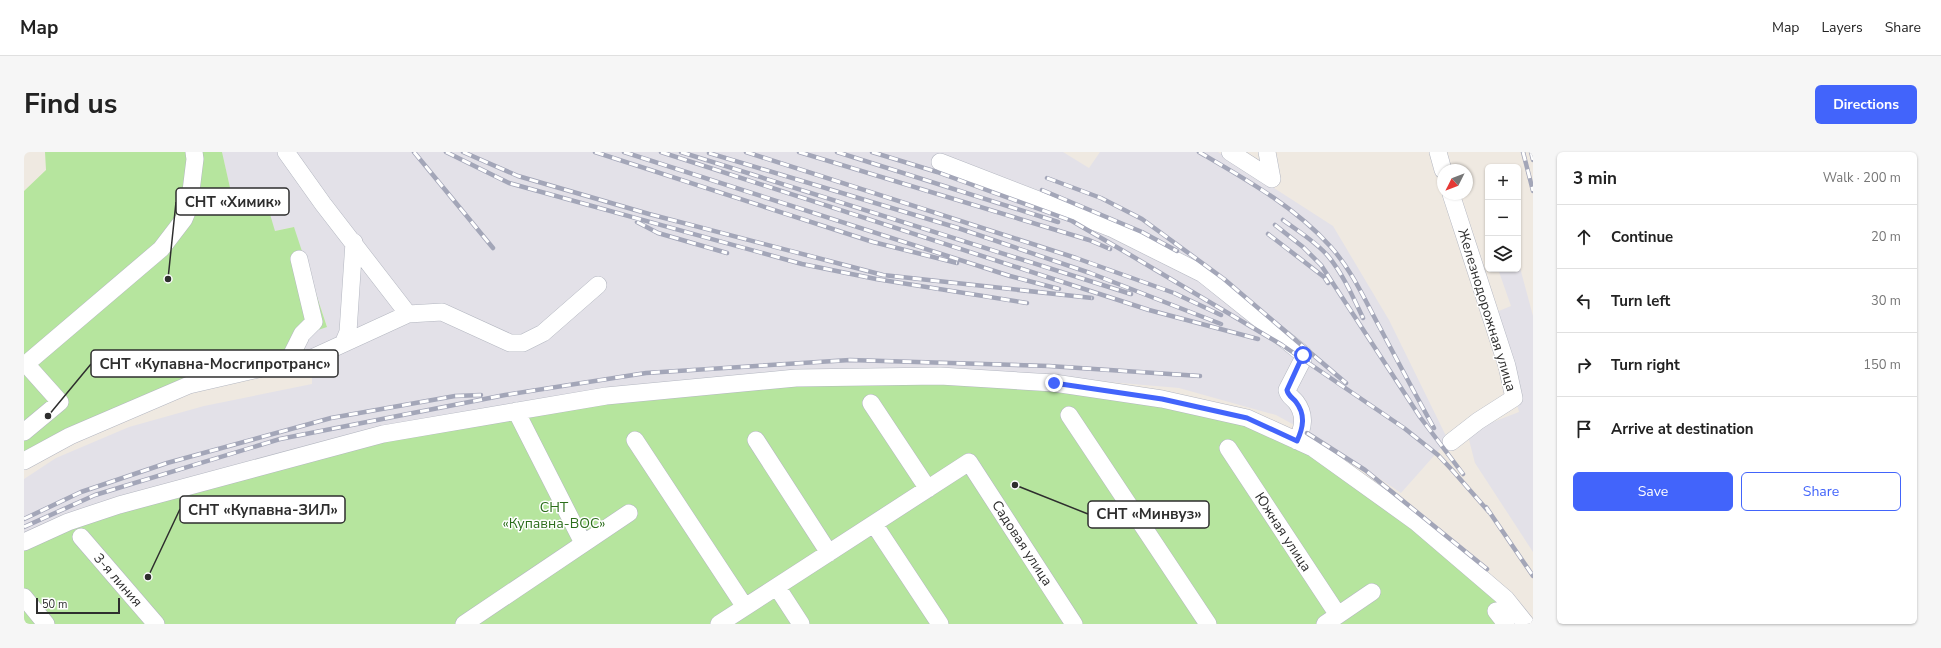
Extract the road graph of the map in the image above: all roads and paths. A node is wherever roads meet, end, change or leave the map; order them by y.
1 (194, 152) edge
2 (286, 152) edge
3 (1230, 152) edge
4 (1267, 152) edge
5 (1438, 152) edge
6 (940, 162) dead end
7 (1442, 164) edge
8 (1453, 200) edge
9 (354, 242) junction
10 (299, 259) dead end
11 (598, 285) dead end
12 (408, 314) junction
13 (343, 344) junction
14 (288, 362) junction
15 (871, 403) dead end
16 (516, 411) junction
17 (1069, 415) dead end
18 (24, 432) edge
19 (635, 440) dead end
20 (756, 440) dead end
21 (1297, 441) junction
22 (1451, 442) dead end
23 (1228, 448) dead end
24 (24, 461) edge
25 (928, 489) junction
26 (629, 512) dead end
27 (874, 524) junction
28 (81, 537) dead end
29 (24, 542) edge
30 (583, 544) junction
31 (829, 553) junction
32 (777, 587) junction
33 (1372, 592) dead end
34 (24, 597) edge
35 (745, 607) junction
36 (1331, 620) edge
37 (46, 624) edge
38 (156, 624) edge
39 (464, 624) edge
40 (719, 624) edge
41 (801, 624) edge
42 (940, 624) edge
43 (1074, 624) edge
44 (1208, 624) edge
45 (1526, 624) edge

1 - 18 street
2 - 9 street
3 - 4 street
5 - 7 street
6 - 21 street
8 - 22 street, Железнодорожная улица
9 - 12 street
9 - 13 street
10 - 14 street
11 - 12 street
12 - 13 street
13 - 14 street
14 - 24 street
15 - 25 street
16 - 21 street
16 - 29 street
16 - 30 street
17 - 44 street
19 - 35 street
20 - 31 street
21 - 45 street
23 - 36 street, Южная улица
25 - 27 street
25 - 43 street, Садовая улица
26 - 30 street
27 - 31 street
27 - 42 street
28 - 38 street, 3-я линия
30 - 39 street
31 - 32 street
32 - 35 street
32 - 41 street
33 - 36 street
34 - 37 street
35 - 40 street

